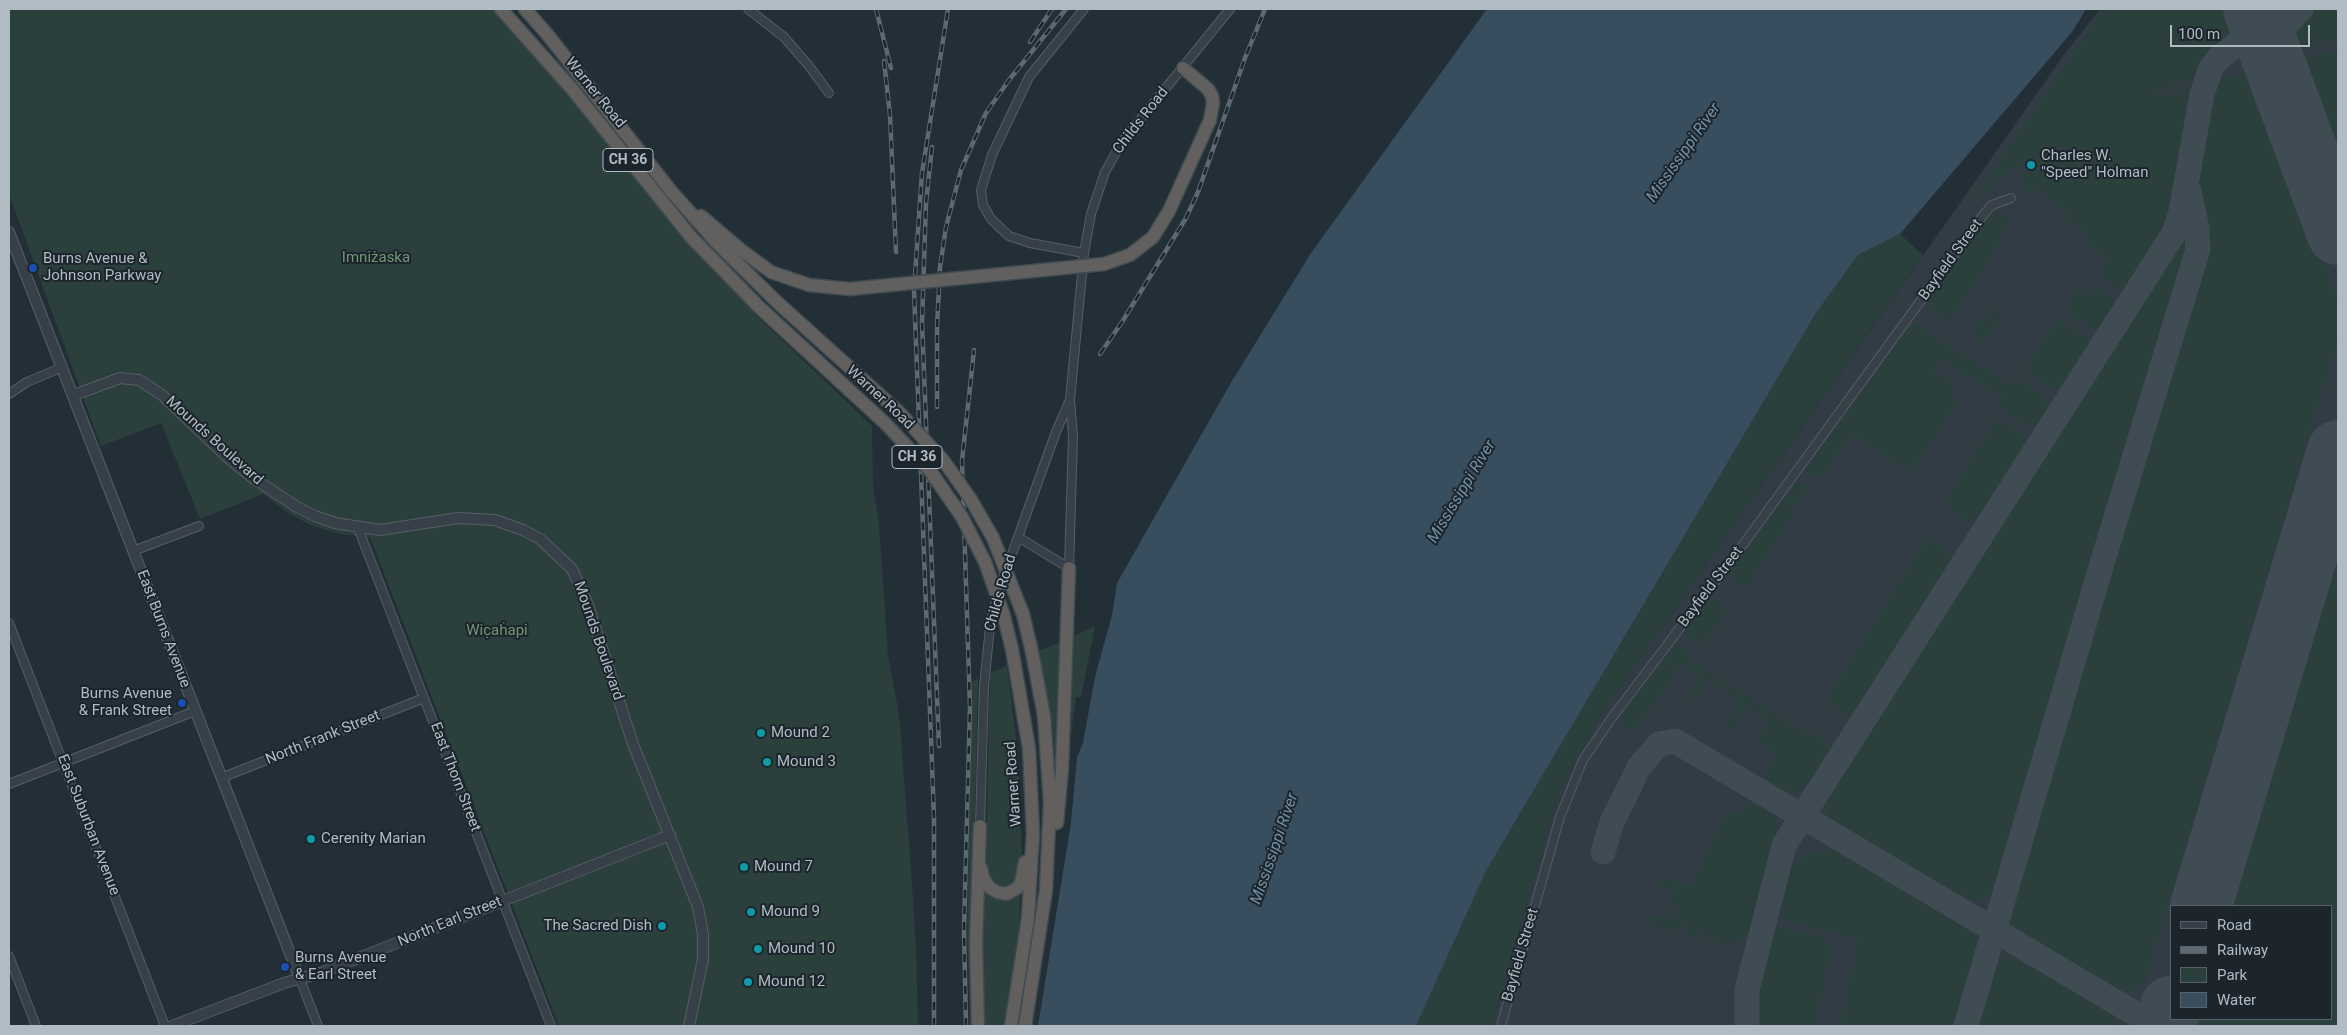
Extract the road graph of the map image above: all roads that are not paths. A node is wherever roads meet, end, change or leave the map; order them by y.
1 (500, 9) edge
2 (525, 9) edge
3 (748, 9) edge
4 (1084, 9) edge
5 (1230, 9) edge
6 (1183, 68) junction
7 (829, 93) dead end
8 (671, 191) junction
9 (2011, 198) dead end
10 (9, 232) edge
11 (1084, 253) junction
12 (63, 367) junction
13 (9, 394) edge
14 (74, 395) junction
15 (1070, 400) junction
16 (198, 526) dead end
17 (358, 528) junction
18 (1018, 537) junction
19 (133, 552) junction
20 (1069, 568) junction
21 (9, 623) edge
22 (424, 698) junction
23 (196, 711) junction
24 (63, 762) junction
25 (221, 778) junction
26 (9, 784) edge
27 (1032, 790) junction
28 (980, 826) junction
29 (670, 835) junction
30 (503, 901) junction
31 (1043, 912) junction
32 (9, 956) edge
33 (300, 979) junction
34 (36, 1026) edge
35 (165, 1026) edge
36 (172, 1026) edge
37 (318, 1026) edge
38 (551, 1026) edge
39 (689, 1026) edge
40 (978, 1026) edge
41 (1011, 1026) edge
42 (1025, 1026) edge
43 (1501, 1026) edge

1 - 27 highway, Warner Road / CH 36, bridge
2 - 8 highway, Warner Road / CH 36
3 - 7 street
4 - 11 street
5 - 6 street, Childs Road
6 - 8 highway, bridge
6 - 11 street, Childs Road
8 - 31 highway, Warner Road / CH 36, bridge
9 - 43 street, Bayfield Street
10 - 12 street, East Burns Avenue
11 - 15 street, Childs Road
12 - 13 street
12 - 14 street, East Burns Avenue
14 - 17 street, Mounds Boulevard
14 - 19 street, East Burns Avenue
15 - 18 street, Childs Road
15 - 20 street, Childs Road
16 - 19 street
17 - 22 street, East Thorn Street
17 - 29 street, Mounds Boulevard
18 - 20 street
18 - 28 street, Childs Road
19 - 23 street, East Burns Avenue
20 - 31 highway
21 - 24 street, East Suburban Avenue
22 - 25 street, North Frank Street
22 - 30 street, East Thorn Street
23 - 24 street
23 - 25 street, East Burns Avenue
24 - 26 street
24 - 35 street, East Suburban Avenue
25 - 33 street, East Burns Avenue
27 - 28 highway
27 - 41 highway, Warner Road / CH 36
28 - 40 highway
29 - 30 street, North Earl Street
29 - 39 street, Mounds Boulevard
30 - 33 street, North Earl Street
30 - 38 street, East Thorn Street
31 - 42 highway, Warner Road / CH 36
32 - 34 street
33 - 36 street, North Earl Street
33 - 37 street, East Burns Avenue

